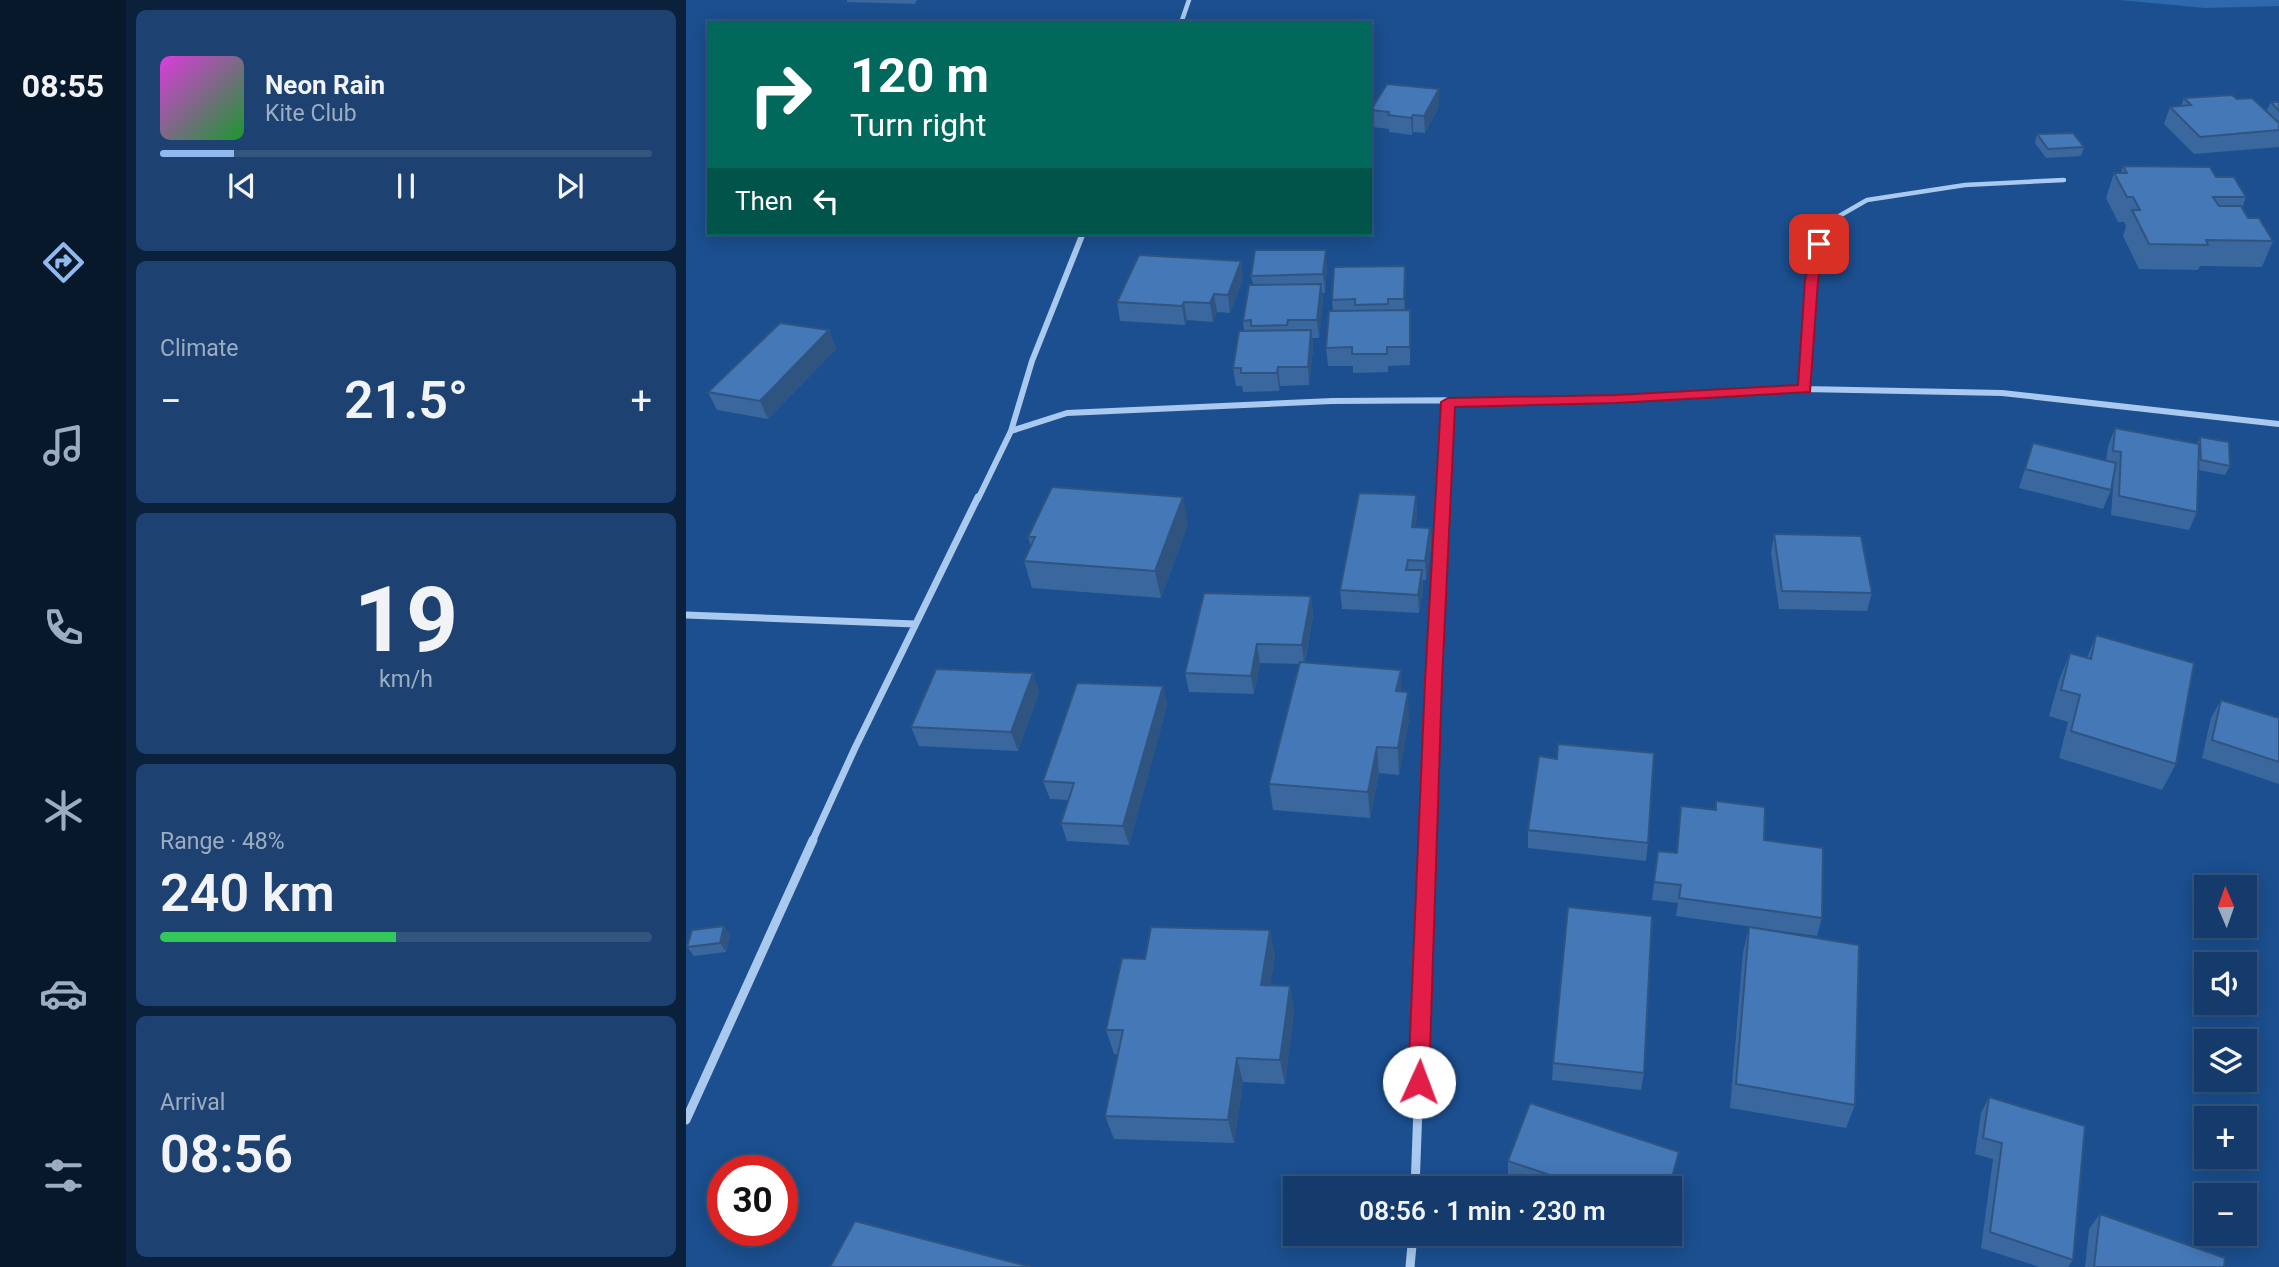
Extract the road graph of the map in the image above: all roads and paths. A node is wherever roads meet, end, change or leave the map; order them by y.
1 (1189, 0) edge
2 (1182, 21) edge
3 (2064, 180) dead end
4 (1082, 235) edge
5 (1805, 389) junction
6 (1448, 402) junction
7 (2279, 424) edge
8 (1011, 431) junction
9 (686, 615) edge
10 (915, 624) junction
11 (686, 1120) edge
12 (1415, 1176) edge
13 (1412, 1246) edge
14 (1410, 1267) edge

1 - 2 street
3 - 5 street
4 - 8 street
5 - 6 street
5 - 7 street
6 - 8 street
6 - 12 street
8 - 10 street
9 - 10 street
10 - 11 street
13 - 14 street

